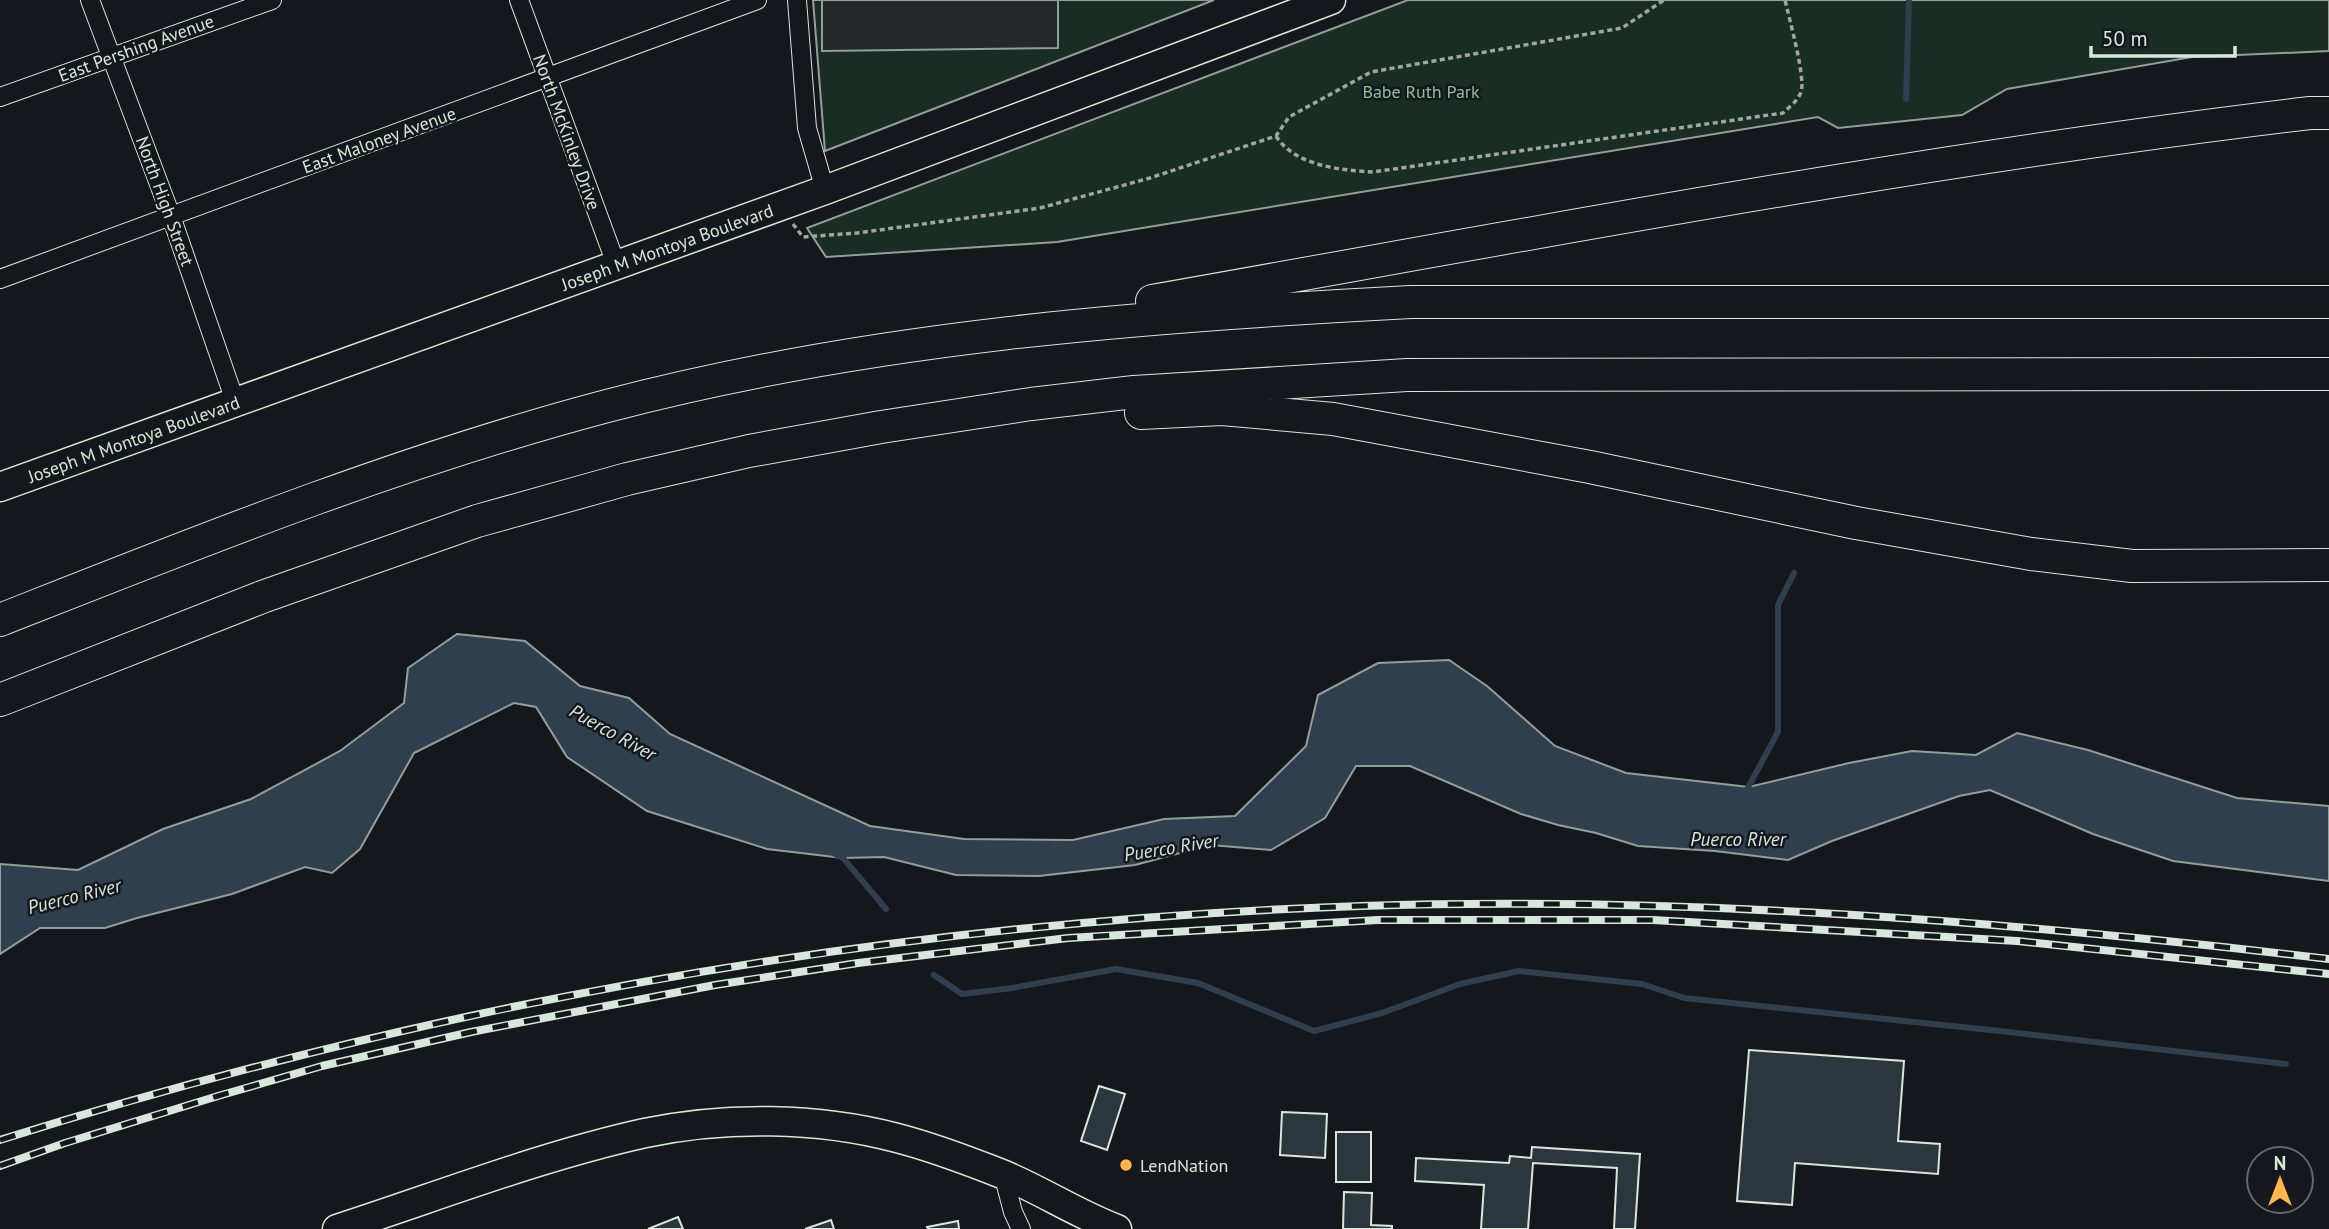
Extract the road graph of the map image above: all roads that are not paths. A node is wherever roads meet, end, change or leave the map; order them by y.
1 (90, 0) edge
2 (272, 0) edge
3 (519, 0) edge
4 (757, 0) edge
5 (797, 0) edge
6 (1331, 0) edge
7 (112, 55) junction
8 (547, 77) junction
9 (0, 97) edge
10 (2329, 113) edge
11 (825, 190) junction
12 (171, 216) junction
13 (615, 264) junction
14 (0, 279) edge
15 (2329, 302) edge
16 (829, 359) junction
17 (2329, 374) edge
18 (236, 404) junction
19 (881, 427) junction
20 (0, 487) edge
21 (2281, 565) junction
22 (2329, 565) edge
23 (2329, 571) edge
24 (0, 620) edge
25 (0, 700) edge
26 (1003, 1174) junction
27 (1107, 1227) edge
28 (337, 1229) edge
29 (1021, 1229) edge

1 - 7 street, North High Street
2 - 7 street, East Pershing Avenue
3 - 8 street, North McKinley Drive
4 - 8 street, East Maloney Avenue
5 - 11 street
6 - 11 main road, Joseph M Montoya Boulevard
7 - 9 street, East Pershing Avenue
7 - 12 street, North High Street
8 - 12 street, East Maloney Avenue
8 - 13 street, North McKinley Drive
10 - 16 highway
11 - 13 main road, Joseph M Montoya Boulevard
12 - 14 street, East Maloney Avenue
12 - 18 street, North High Street
13 - 18 main road, Joseph M Montoya Boulevard
15 - 16 highway
16 - 24 highway
17 - 19 highway
18 - 20 main road, Joseph M Montoya Boulevard
19 - 21 highway
19 - 25 highway
21 - 22 highway
21 - 23 highway
26 - 27 main road
26 - 28 main road
26 - 29 street

